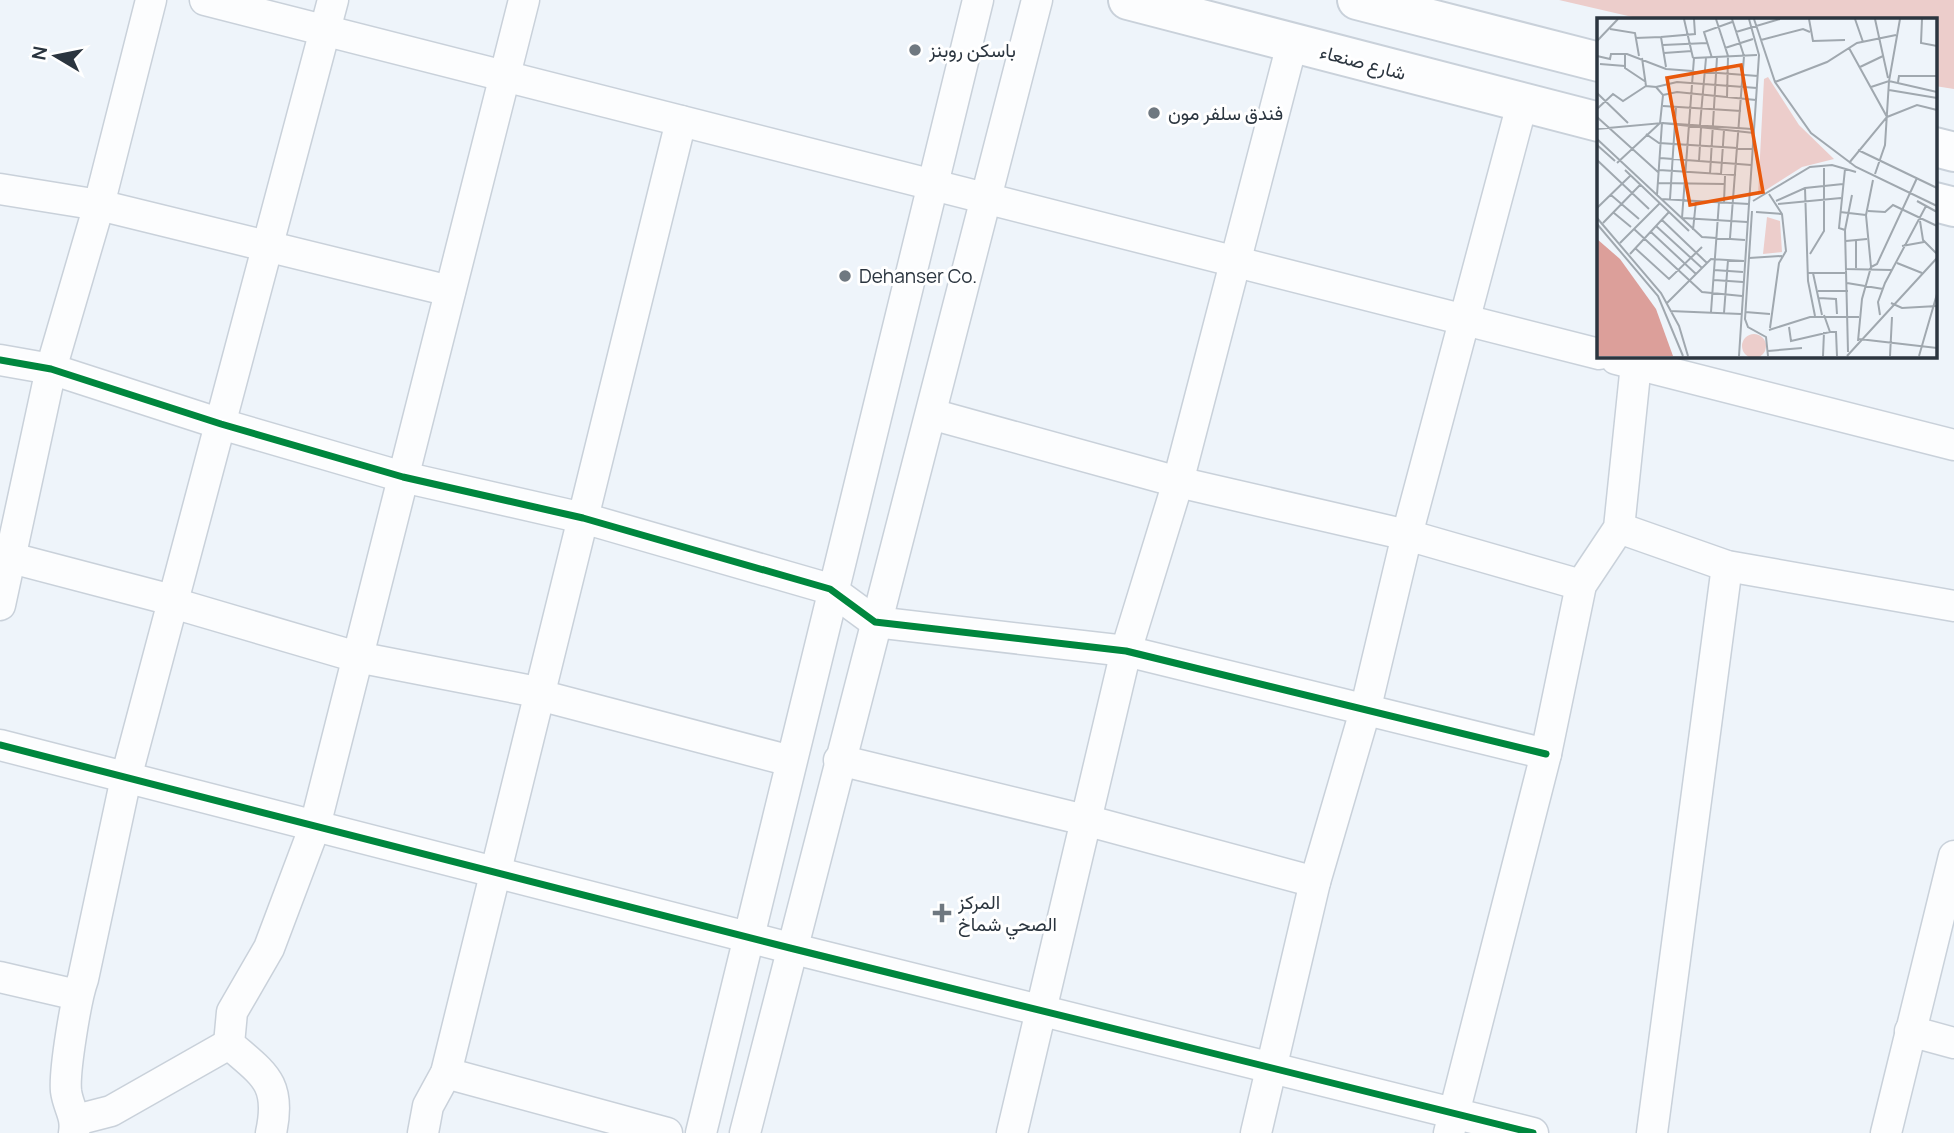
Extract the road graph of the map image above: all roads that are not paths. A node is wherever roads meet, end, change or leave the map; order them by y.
1 (151, 0) edge
2 (205, 0) edge
3 (333, 0) edge
4 (524, 0) edge
5 (978, 0) edge
6 (1037, 0) edge
7 (1128, 0) edge
8 (1357, 0) edge
9 (325, 30) junction
10 (1292, 44) junction
11 (1597, 61) edge
12 (505, 76) junction
13 (1522, 104) junction
14 (681, 121) junction
15 (1597, 122) edge
16 (1937, 148) edge
17 (1954, 152) edge
18 (932, 185) junction
19 (0, 189) edge
20 (985, 198) junction
21 (1937, 203) edge
22 (99, 205) junction
23 (1954, 207) edge
24 (267, 247) junction
25 (1235, 262) junction
26 (450, 291) junction
27 (1465, 321) junction
28 (1597, 354) edge
29 (1609, 357) edge
30 (0, 360) edge
31 (1636, 364) junction
32 (51, 369) junction
33 (931, 414) junction
34 (220, 424) junction
35 (1954, 444) edge
36 (403, 477) junction
37 (1178, 482) junction
38 (583, 518) junction
39 (1619, 528) junction
40 (1407, 535) junction
41 (5, 556) edge
42 (1727, 566) junction
43 (1581, 585) junction
44 (832, 592) junction
45 (173, 603) junction
46 (0, 605) edge
47 (1954, 606) edge
48 (875, 622) junction
49 (1126, 651) junction
50 (357, 657) junction
51 (539, 695) junction
52 (1364, 711) junction
53 (0, 746) edge
54 (1546, 754) junction
55 (839, 760) junction
56 (791, 761) junction
57 (126, 778) junction
58 (1085, 820) junction
59 (314, 826) junction
60 (1954, 856) edge
61 (496, 872) junction
62 (1315, 882) junction
63 (747, 937) junction
64 (790, 948) junction
65 (0, 977) edge
66 (77, 995) junction
67 (1042, 1012) junction
68 (1910, 1031) junction
69 (1954, 1043) edge
70 (229, 1044) junction
71 (1272, 1070) junction
72 (446, 1073) junction
73 (1451, 1124) edge
74 (75, 1126) edge
75 (271, 1133) edge
76 (423, 1133) edge
77 (667, 1133) edge
78 (701, 1133) edge
79 (745, 1133) edge
80 (1012, 1133) edge
81 (1256, 1133) edge
82 (1533, 1133) edge
83 (1652, 1133) edge
84 (1886, 1133) edge

1 - 22 street
2 - 9 street
3 - 9 street
4 - 12 street
5 - 18 street
6 - 20 street
7 - 10 highway, شارع صنعاء
8 - 11 highway
9 - 12 street
9 - 24 street
10 - 13 highway, شارع صنعاء
10 - 25 street
12 - 14 street
12 - 26 street
13 - 15 highway, شارع صنعاء
13 - 27 street
14 - 18 street
14 - 38 street
16 - 17 highway
18 - 20 street
18 - 44 street
19 - 22 street
20 - 25 street
20 - 33 street
21 - 23 highway
22 - 24 street
22 - 32 street
24 - 26 street
24 - 34 street
25 - 27 street
25 - 37 street
26 - 36 street
27 - 28 street
27 - 40 street
29 - 31 street
30 - 32 street
31 - 35 street
31 - 39 street
32 - 34 street
32 - 41 street
33 - 37 street
33 - 48 street
34 - 36 street
34 - 45 street
36 - 38 street
36 - 50 street
37 - 40 street
37 - 49 street
38 - 44 street
38 - 51 street
39 - 42 street
39 - 43 street
40 - 43 street
40 - 52 street
41 - 45 street
41 - 46 street
42 - 47 street
42 - 83 street
43 - 54 street
44 - 48 street
44 - 56 street
45 - 50 street
45 - 57 street
48 - 49 street
48 - 55 street
49 - 52 street
49 - 58 street
50 - 51 street
50 - 59 street
51 - 56 street
51 - 61 street
52 - 54 street
52 - 62 street
53 - 57 street
54 - 73 street
55 - 58 street
55 - 64 street
56 - 63 street
57 - 59 street
57 - 66 street
58 - 62 street
58 - 67 street
59 - 61 street
59 - 70 street
60 - 68 street
61 - 63 street
61 - 72 street
62 - 71 street
63 - 64 street
63 - 78 street
64 - 67 street
64 - 79 street
65 - 66 street
66 - 74 street
67 - 71 street
67 - 80 street
68 - 69 street
68 - 84 street
70 - 74 street
70 - 75 street
71 - 73 street
71 - 81 street
72 - 76 street
72 - 77 street
73 - 82 street

